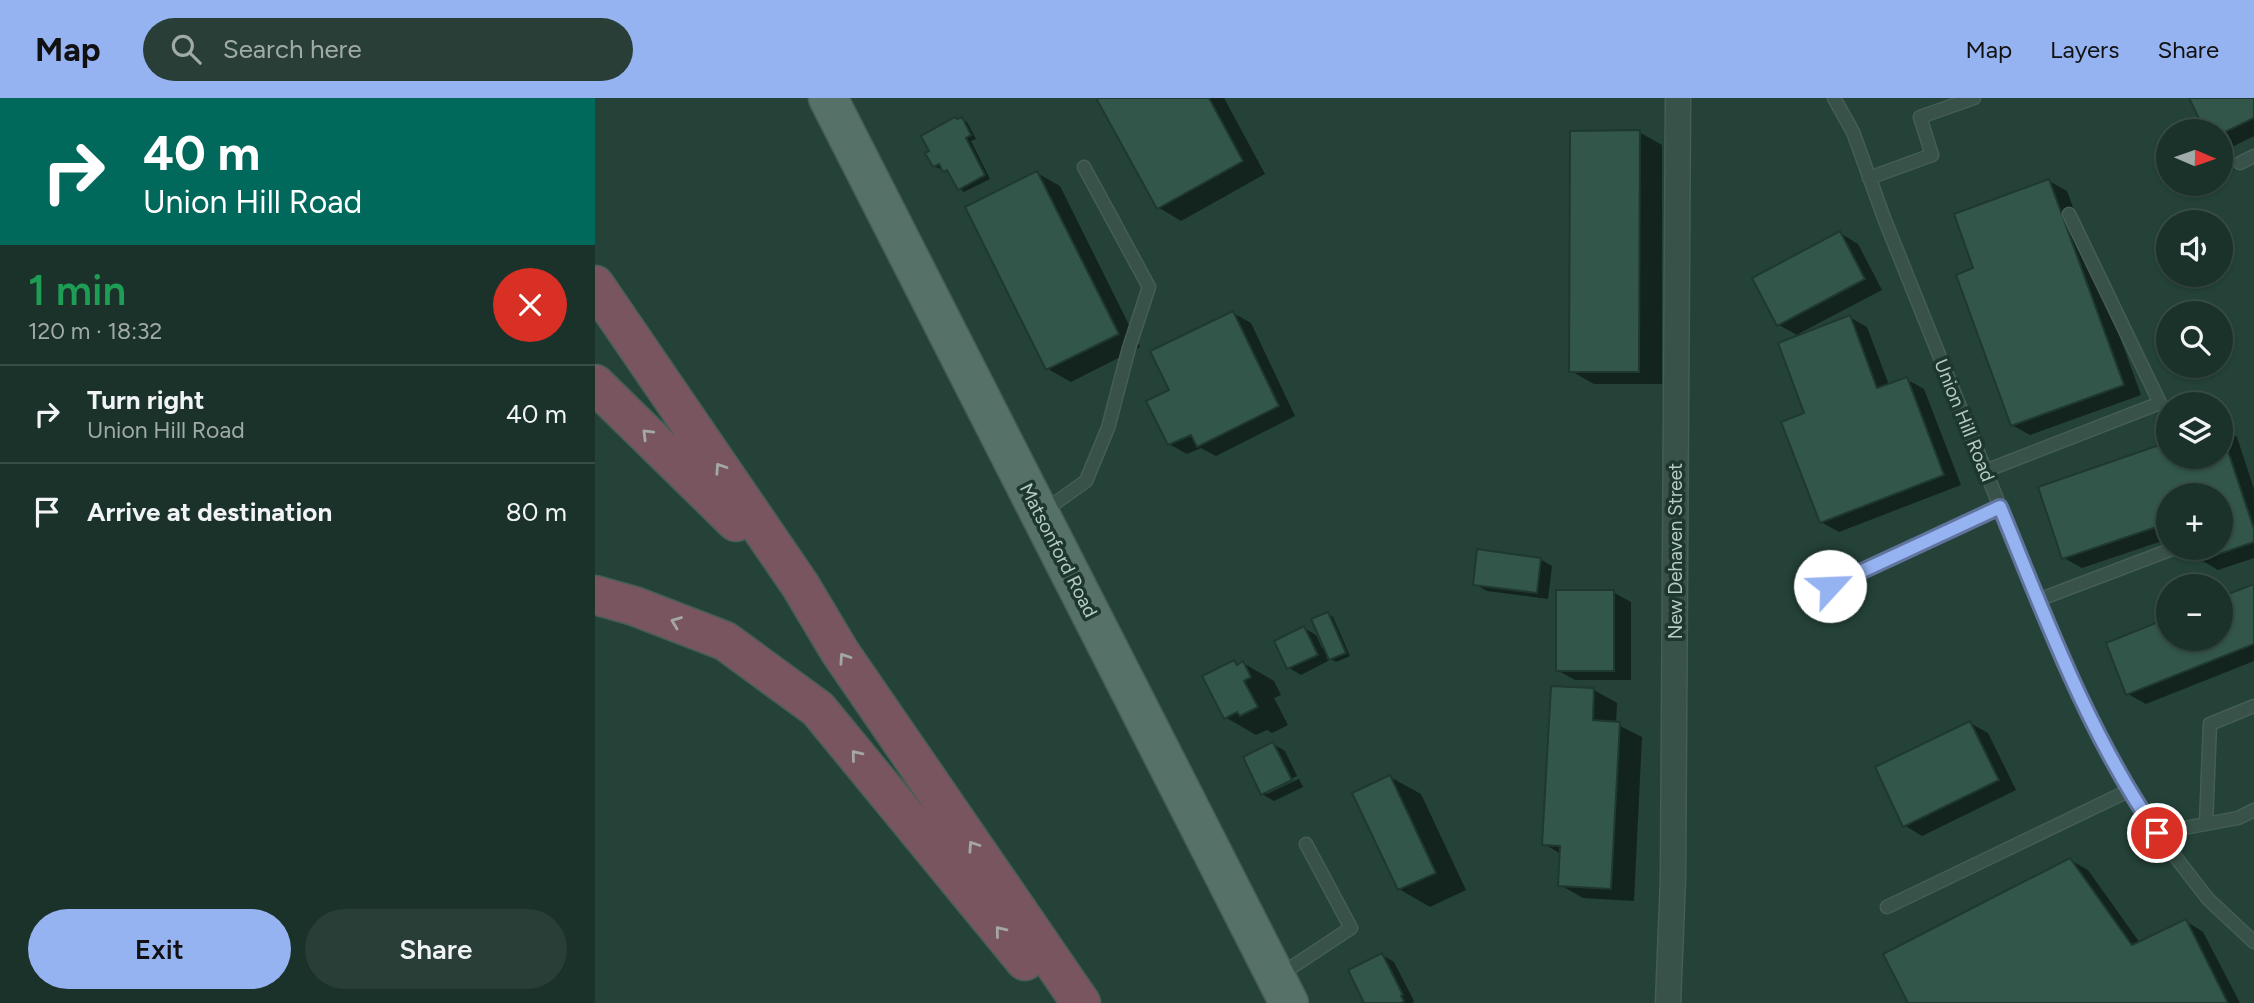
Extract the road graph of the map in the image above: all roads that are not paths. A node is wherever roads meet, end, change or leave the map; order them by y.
1 (828, 98) edge
2 (1678, 98) edge
3 (1834, 98) edge
4 (1974, 98) edge
5 (2254, 156) edge
6 (2240, 163) dead end
7 (1084, 167) dead end
8 (1869, 178) junction
9 (2069, 214) dead end
10 (595, 285) edge
11 (595, 384) edge
12 (1985, 471) junction
13 (2000, 507) junction
14 (1040, 514) junction
15 (2156, 555) edge
16 (800, 585) junction
17 (1830, 586) dead end
18 (595, 595) edge
19 (2038, 600) junction
20 (2254, 706) edge
21 (2127, 791) junction
22 (2254, 810) edge
23 (2206, 824) junction
24 (2157, 833) junction
25 (1306, 844) dead end
26 (1887, 907) dead end
27 (2254, 942) edge
28 (1283, 990) edge
29 (1059, 1003) edge
30 (1081, 1003) edge
31 (1668, 1003) edge

1 - 14 main road, Matsonford Road
2 - 31 street, New Dehaven Street
3 - 8 lane, Union Hill Road
4 - 8 lane
5 - 6 lane
7 - 14 lane
8 - 12 lane, Union Hill Road
9 - 12 lane
16 -> 10 highway
16 -> 11 highway
12 - 13 lane, Union Hill Road
13 - 17 lane
13 - 19 lane, Union Hill Road
14 - 28 main road, Matsonford Road
15 - 19 lane
30 -> 16 highway
29 -> 18 highway
19 - 21 lane, Union Hill Road
20 - 23 lane
21 - 24 lane, Union Hill Road
21 - 26 lane
22 - 23 lane
23 - 24 lane
24 - 27 lane, Union Hill Road
25 - 28 lane

